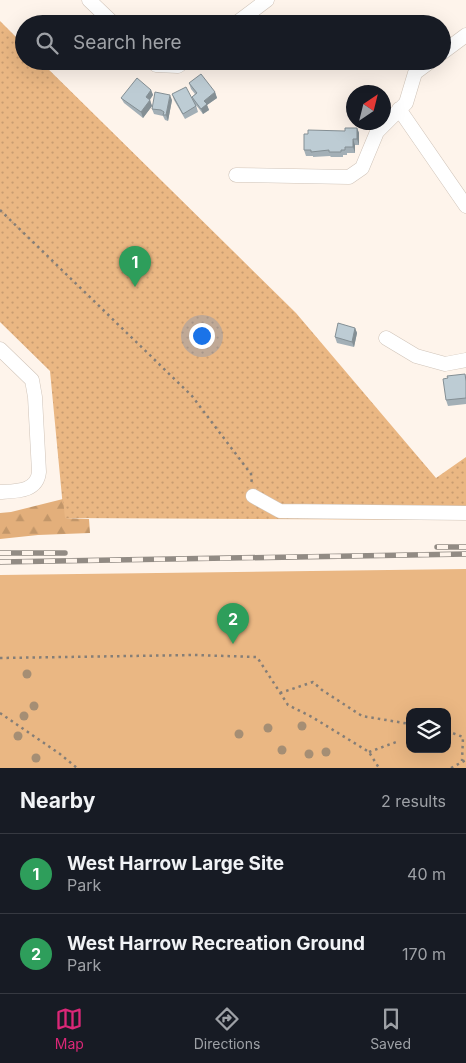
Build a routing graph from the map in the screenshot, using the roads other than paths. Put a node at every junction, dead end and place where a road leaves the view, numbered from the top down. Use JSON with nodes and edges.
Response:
{"nodes":[{"id":1,"x":89,"y":0,"type":"edge"},
{"id":2,"x":267,"y":0,"type":"edge"},
{"id":3,"x":105,"y":15,"type":"edge"},
{"id":4,"x":247,"y":15,"type":"edge"},
{"id":5,"x":466,"y":36,"type":"edge"},
{"id":6,"x":451,"y":47,"type":"edge"},
{"id":7,"x":419,"y":70,"type":"edge"},
{"id":8,"x":399,"y":109,"type":"junction"},
{"id":9,"x":236,"y":175,"type":"dead end"},
{"id":10,"x":466,"y":206,"type":"edge"},
{"id":11,"x":386,"y":338,"type":"dead end"},
{"id":12,"x":0,"y":349,"type":"edge"},
{"id":13,"x":466,"y":360,"type":"edge"},
{"id":14,"x":0,"y":492,"type":"edge"},
{"id":15,"x":253,"y":496,"type":"road end"},
{"id":16,"x":466,"y":513,"type":"edge"}],
"edges":[{"from":1,"to":3,"type":"street"},
{"from":2,"to":4,"type":"street"},
{"from":5,"to":6,"type":"street"},
{"from":7,"to":8,"type":"street"},
{"from":8,"to":9,"type":"street"},
{"from":8,"to":10,"type":"street"},
{"from":11,"to":13,"type":"street"},
{"from":12,"to":14,"type":"street"},
{"from":15,"to":16,"type":"street"}]}
